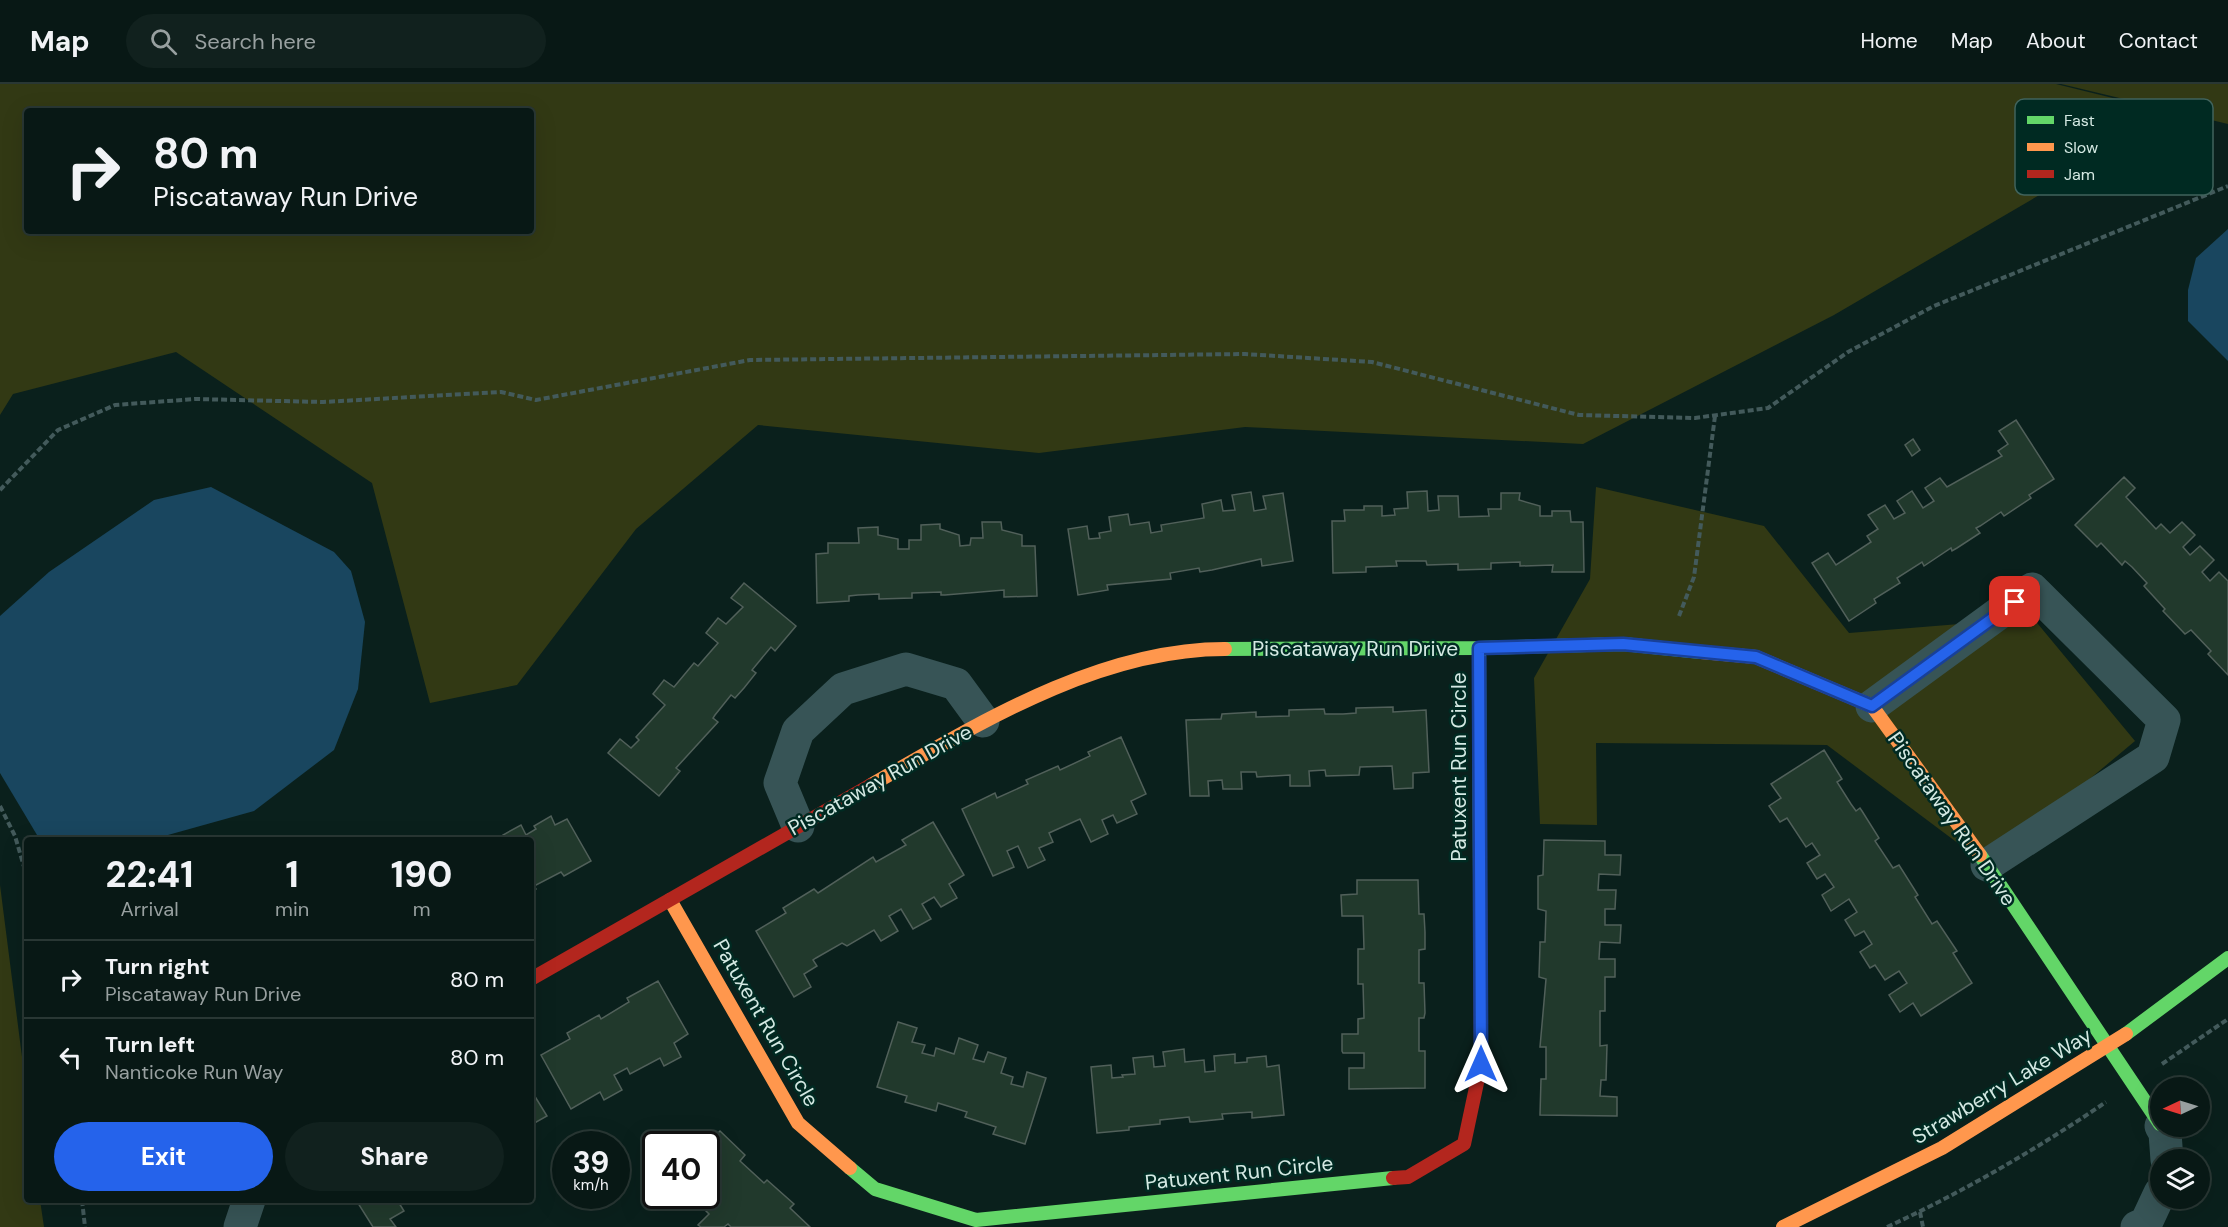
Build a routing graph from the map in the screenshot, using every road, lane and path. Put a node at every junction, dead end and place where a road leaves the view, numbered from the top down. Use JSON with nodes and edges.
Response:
{"nodes":[{"id":1,"x":2228,"y":186,"type":"edge"},
{"id":2,"x":2213,"y":192,"type":"edge"},
{"id":3,"x":2206,"y":195,"type":"edge"},
{"id":4,"x":1716,"y":416,"type":"junction"},
{"id":5,"x":0,"y":490,"type":"edge"},
{"id":6,"x":1479,"y":648,"type":"junction"},
{"id":7,"x":1674,"y":649,"type":"junction"},
{"id":8,"x":1872,"y":706,"type":"junction"},
{"id":9,"x":983,"y":722,"type":"junction"},
{"id":10,"x":0,"y":806,"type":"edge"},
{"id":11,"x":798,"y":826,"type":"junction"},
{"id":12,"x":1987,"y":865,"type":"junction"},
{"id":13,"x":24,"y":868,"type":"edge"},
{"id":14,"x":670,"y":900,"type":"junction"},
{"id":15,"x":2228,"y":958,"type":"edge"},
{"id":16,"x":534,"y":977,"type":"edge"},
{"id":17,"x":2228,"y":1019,"type":"edge"},
{"id":18,"x":2109,"y":1046,"type":"junction"},
{"id":19,"x":2134,"y":1083,"type":"junction"},
{"id":20,"x":2150,"y":1108,"type":"edge"},
{"id":21,"x":82,"y":1203,"type":"edge"},
{"id":22,"x":248,"y":1203,"type":"edge"},
{"id":23,"x":2153,"y":1209,"type":"edge"},
{"id":24,"x":1920,"y":1212,"type":"junction"},
{"id":25,"x":86,"y":1227,"type":"edge"},
{"id":26,"x":240,"y":1227,"type":"edge"},
{"id":27,"x":1783,"y":1227,"type":"edge"},
{"id":28,"x":1887,"y":1227,"type":"edge"},
{"id":29,"x":1923,"y":1227,"type":"edge"},
{"id":30,"x":2137,"y":1227,"type":"edge"}],
"edges":[{"from":1,"to":2,"type":"path"},
{"from":3,"to":4,"type":"path"},
{"from":4,"to":5,"type":"path"},
{"from":4,"to":7,"type":"path"},
{"from":6,"to":7,"type":"street","name":"Piscataway Run Drive"},
{"from":6,"to":9,"type":"street","name":"Piscataway Run Drive"},
{"from":6,"to":14,"type":"street","name":"Patuxent Run Circle"},
{"from":7,"to":8,"type":"street","name":"Piscataway Run Drive"},
{"from":8,"to":12,"type":"street","name":"Piscataway Run Drive"},
{"from":8,"to":12,"type":"street"},
{"from":9,"to":11,"type":"street","name":"Piscataway Run Drive"},
{"from":9,"to":11,"type":"street"},
{"from":10,"to":13,"type":"path"},
{"from":11,"to":14,"type":"street","name":"Piscataway Run Drive"},
{"from":12,"to":18,"type":"street","name":"Piscataway Run Drive"},
{"from":14,"to":16,"type":"street","name":"Piscataway Run Drive"},
{"from":15,"to":18,"type":"street","name":"Strawberry Lake Way"},
{"from":17,"to":19,"type":"path"},
{"from":18,"to":19,"type":"street","name":"Piscataway Run Drive"},
{"from":18,"to":27,"type":"street","name":"Strawberry Lake Way"},
{"from":19,"to":20,"type":"street","name":"Piscataway Run Drive"},
{"from":19,"to":24,"type":"path"},
{"from":21,"to":25,"type":"path"},
{"from":22,"to":26,"type":"street"},
{"from":23,"to":30,"type":"street"},
{"from":24,"to":28,"type":"path"},
{"from":24,"to":29,"type":"path"}]}
